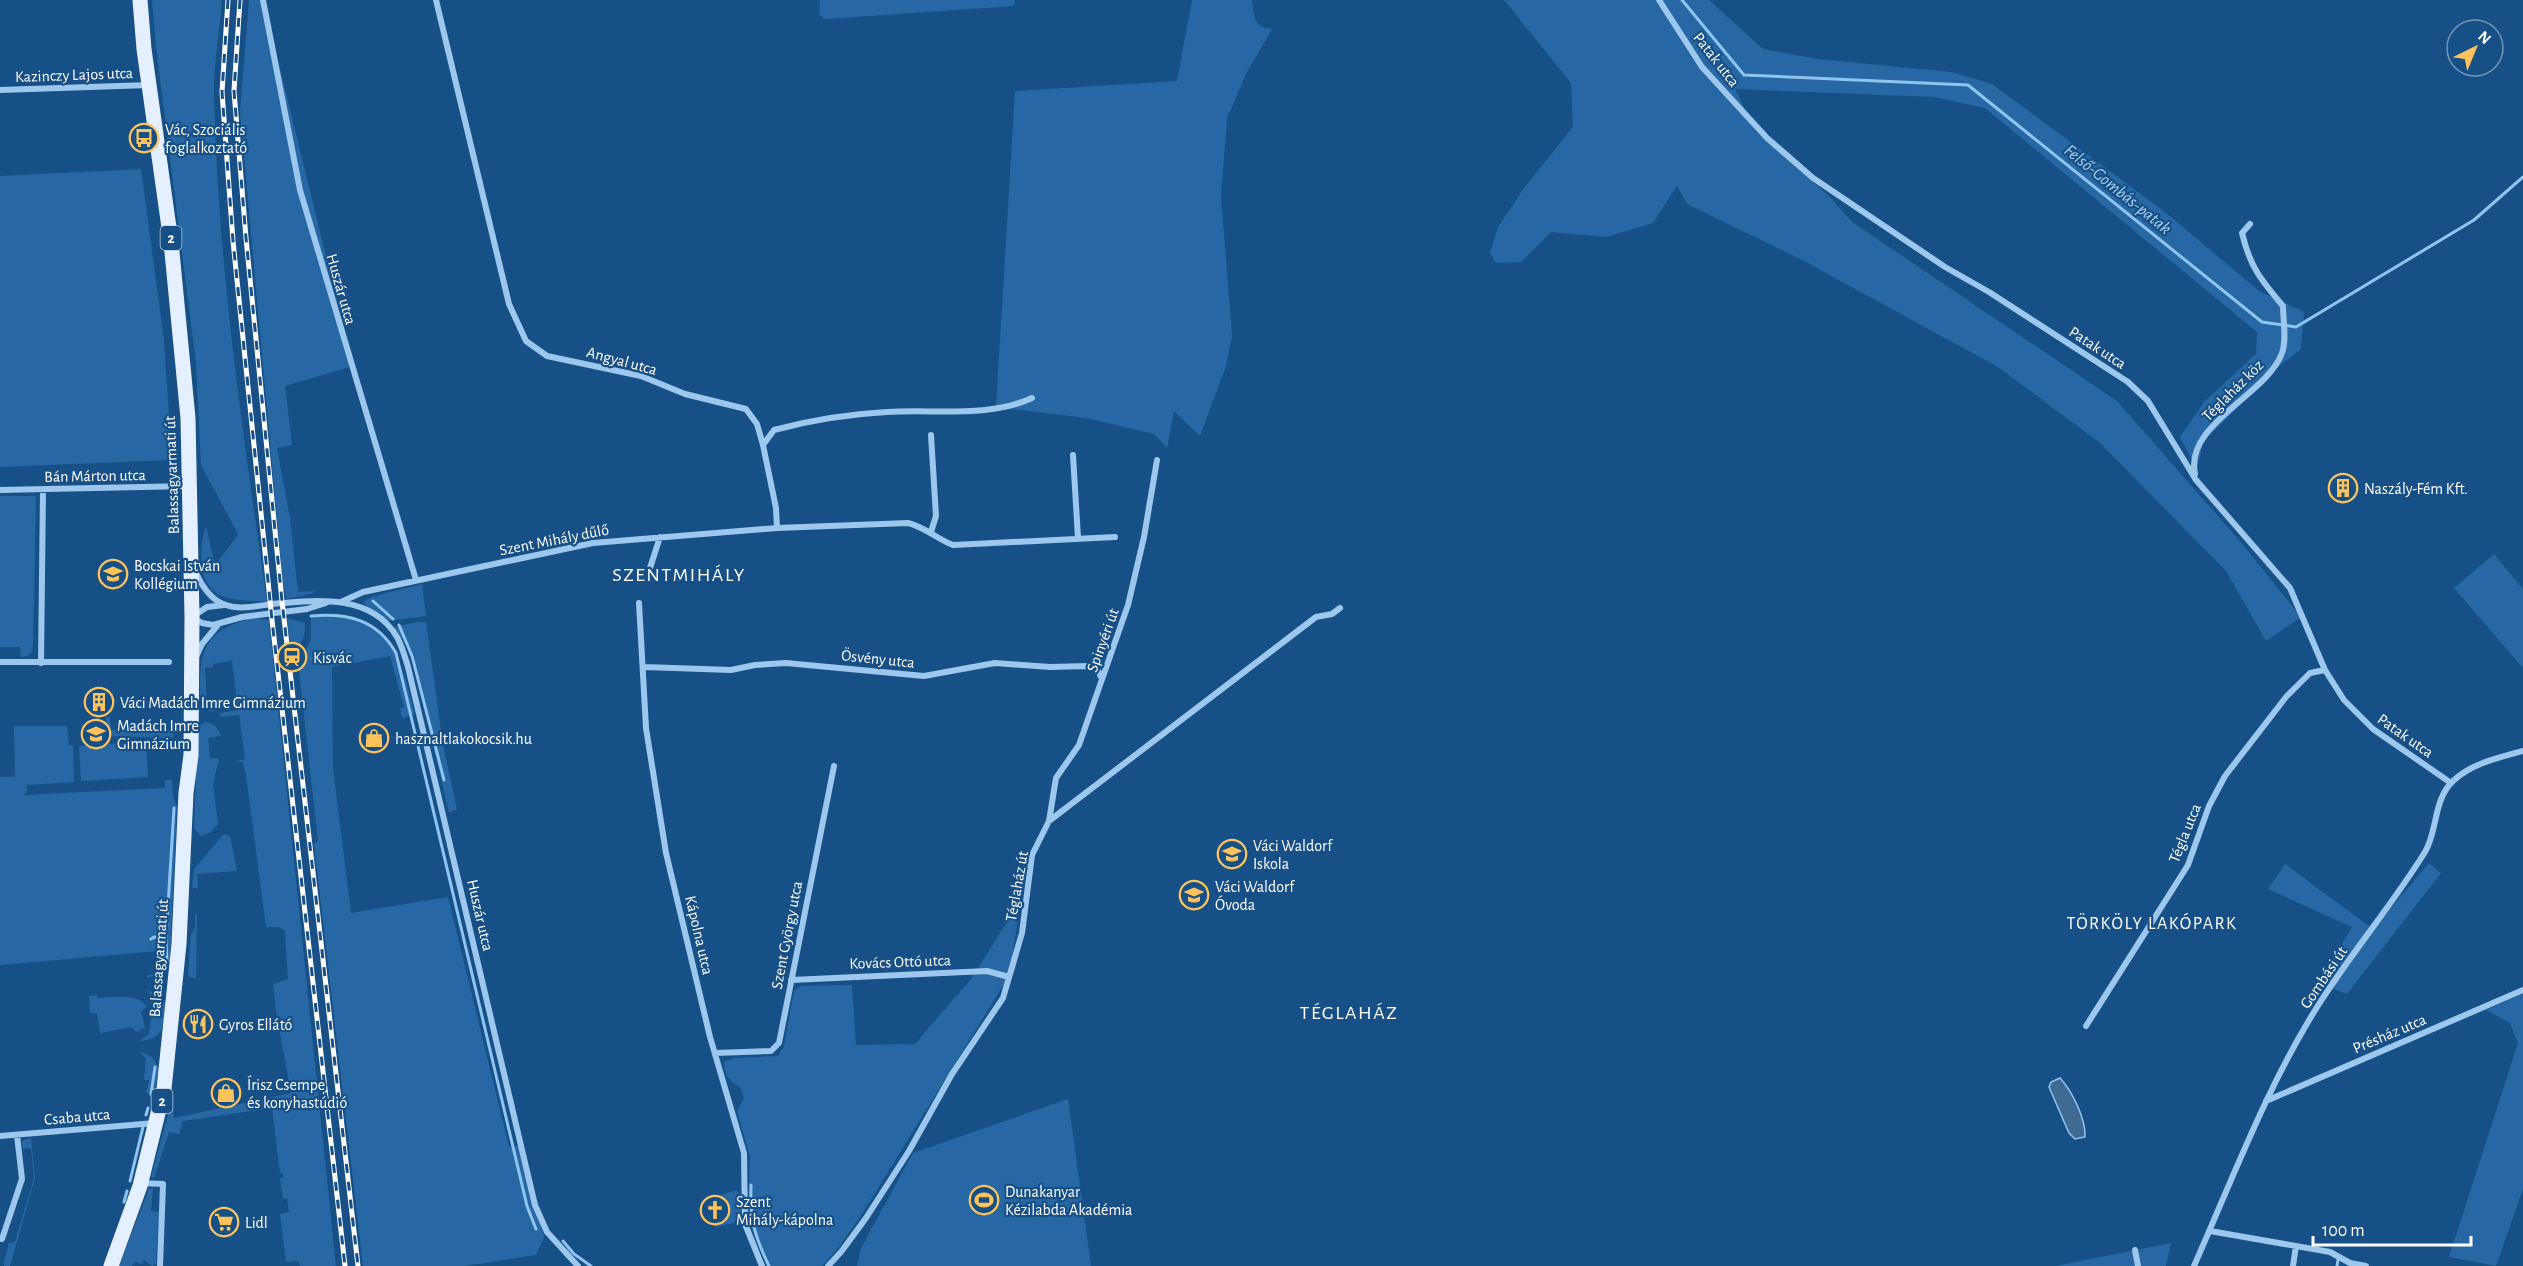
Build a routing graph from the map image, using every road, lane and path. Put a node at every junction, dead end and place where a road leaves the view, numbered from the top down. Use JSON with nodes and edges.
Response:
{"nodes":[{"id":1,"x":140,"y":0,"type":"edge"},
{"id":2,"x":263,"y":0,"type":"edge"},
{"id":3,"x":436,"y":0,"type":"edge"},
{"id":4,"x":1659,"y":0,"type":"edge"},
{"id":5,"x":149,"y":85,"type":"junction"},
{"id":6,"x":0,"y":90,"type":"edge"},
{"id":7,"x":2250,"y":224,"type":"dead end"},
{"id":8,"x":1032,"y":398,"type":"dead end"},
{"id":9,"x":931,"y":435,"type":"dead end"},
{"id":10,"x":763,"y":445,"type":"junction"},
{"id":11,"x":1073,"y":455,"type":"dead end"},
{"id":12,"x":1157,"y":460,"type":"dead end"},
{"id":13,"x":2196,"y":480,"type":"junction"},
{"id":14,"x":190,"y":486,"type":"junction"},
{"id":15,"x":43,"y":489,"type":"junction"},
{"id":16,"x":0,"y":490,"type":"edge"},
{"id":17,"x":777,"y":528,"type":"junction"},
{"id":18,"x":931,"y":532,"type":"junction"},
{"id":19,"x":660,"y":537,"type":"junction"},
{"id":20,"x":1115,"y":537,"type":"dead end"},
{"id":21,"x":1078,"y":538,"type":"junction"},
{"id":22,"x":191,"y":561,"type":"junction"},
{"id":23,"x":650,"y":568,"type":"dead end"},
{"id":24,"x":416,"y":580,"type":"junction"},
{"id":25,"x":329,"y":602,"type":"junction"},
{"id":26,"x":340,"y":602,"type":"junction"},
{"id":27,"x":639,"y":603,"type":"dead end"},
{"id":28,"x":224,"y":605,"type":"junction"},
{"id":29,"x":1340,"y":608,"type":"dead end"},
{"id":30,"x":192,"y":617,"type":"junction"},
{"id":31,"x":219,"y":624,"type":"junction"},
{"id":32,"x":0,"y":662,"type":"edge"},
{"id":33,"x":169,"y":662,"type":"dead end"},
{"id":34,"x":40,"y":663,"type":"junction"},
{"id":35,"x":644,"y":667,"type":"junction"},
{"id":36,"x":2325,"y":670,"type":"junction"},
{"id":37,"x":191,"y":671,"type":"junction"},
{"id":38,"x":1102,"y":680,"type":"junction"},
{"id":39,"x":2523,"y":751,"type":"edge"},
{"id":40,"x":834,"y":766,"type":"dead end"},
{"id":41,"x":2451,"y":783,"type":"junction"},
{"id":42,"x":1049,"y":821,"type":"junction"},
{"id":43,"x":1009,"y":977,"type":"junction"},
{"id":44,"x":791,"y":980,"type":"junction"},
{"id":45,"x":2523,"y":990,"type":"edge"},
{"id":46,"x":2086,"y":1026,"type":"dead end"},
{"id":47,"x":715,"y":1053,"type":"junction"},
{"id":48,"x":2266,"y":1101,"type":"junction"},
{"id":49,"x":157,"y":1123,"type":"junction"},
{"id":50,"x":17,"y":1135,"type":"junction"},
{"id":51,"x":0,"y":1136,"type":"edge"},
{"id":52,"x":141,"y":1183,"type":"junction"},
{"id":53,"x":2210,"y":1231,"type":"junction"},
{"id":54,"x":0,"y":1239,"type":"edge"},
{"id":55,"x":2296,"y":1246,"type":"junction"},
{"id":56,"x":2135,"y":1250,"type":"dead end"},
{"id":57,"x":111,"y":1266,"type":"edge"},
{"id":58,"x":160,"y":1266,"type":"edge"},
{"id":59,"x":578,"y":1266,"type":"edge"},
{"id":60,"x":762,"y":1266,"type":"edge"},
{"id":61,"x":828,"y":1266,"type":"edge"},
{"id":62,"x":2138,"y":1266,"type":"edge"},
{"id":63,"x":2194,"y":1266,"type":"edge"},
{"id":64,"x":2293,"y":1266,"type":"edge"},
{"id":65,"x":2366,"y":1266,"type":"edge"}],
"edges":[{"from":1,"to":5,"type":"main road","name":"Balassagyarmati út","number":"2"},
{"from":2,"to":24,"type":"street","name":"Huszár utca"},
{"from":3,"to":10,"type":"street","name":"Angyal utca"},
{"from":4,"to":13,"type":"street","name":"Patak utca"},
{"from":5,"to":6,"type":"street","name":"Kazinczy Lajos utca"},
{"from":5,"to":14,"type":"main road","name":"Balassagyarmati út","number":"2"},
{"from":7,"to":13,"type":"street","name":"Téglaház köz"},
{"from":8,"to":10,"type":"street"},
{"from":9,"to":18,"type":"street"},
{"from":10,"to":17,"type":"street"},
{"from":11,"to":21,"type":"street"},
{"from":12,"to":38,"type":"street","name":"Spinyéri út"},
{"from":13,"to":36,"type":"street","name":"Patak utca"},
{"from":14,"to":15,"type":"street","name":"Bán Márton utca"},
{"from":14,"to":22,"type":"main road","name":"Balassagyarmati út","number":"2"},
{"from":15,"to":16,"type":"street","name":"Bán Márton utca"},
{"from":15,"to":34,"type":"street"},
{"from":17,"to":18,"type":"street","name":"Szent Mihály dűlő"},
{"from":17,"to":19,"type":"street","name":"Szent Mihály dűlő"},
{"from":18,"to":21,"type":"street","name":"Szent Mihály dűlő"},
{"from":19,"to":23,"type":"street"},
{"from":19,"to":24,"type":"street","name":"Szent Mihály dűlő"},
{"from":20,"to":21,"type":"street","name":"Szent Mihály dűlő"},
{"from":22,"to":28,"type":"street"},
{"from":22,"to":30,"type":"main road","name":"Balassagyarmati út","number":"2"},
{"from":24,"to":26,"type":"street","name":"Szent Mihály dűlő"},
{"from":25,"to":26,"type":"street","name":"Huszár utca"},
{"from":25,"to":28,"type":"street","name":"Huszár utca"},
{"from":25,"to":31,"type":"street","name":"Huszár utca"},
{"from":26,"to":59,"type":"street","name":"Huszár utca"},
{"from":27,"to":35,"type":"street","name":"Kápolna utca"},
{"from":28,"to":30,"type":"street","name":"Huszár utca"},
{"from":29,"to":42,"type":"street","name":"Téglaház út"},
{"from":30,"to":31,"type":"street","name":"Huszár utca"},
{"from":30,"to":37,"type":"main road","name":"Balassagyarmati út","number":"2"},
{"from":31,"to":37,"type":"street"},
{"from":32,"to":34,"type":"street"},
{"from":33,"to":34,"type":"street"},
{"from":35,"to":38,"type":"street","name":"Ösvény utca"},
{"from":35,"to":47,"type":"street","name":"Kápolna utca"},
{"from":36,"to":41,"type":"street","name":"Patak utca"},
{"from":36,"to":46,"type":"street","name":"Tégla utca"},
{"from":37,"to":49,"type":"main road","name":"Balassagyarmati út","number":"2"},
{"from":38,"to":42,"type":"street","name":"Spinyéri út"},
{"from":39,"to":41,"type":"street","name":"Gombási út"},
{"from":40,"to":44,"type":"street","name":"Szent György utca"},
{"from":41,"to":48,"type":"street","name":"Gombási út"},
{"from":42,"to":43,"type":"street","name":"Téglaház út"},
{"from":43,"to":44,"type":"street","name":"Kovács Ottó utca"},
{"from":43,"to":61,"type":"street","name":"Téglaház út"},
{"from":44,"to":47,"type":"street","name":"Szent György utca"},
{"from":45,"to":48,"type":"street","name":"Présház utca"},
{"from":47,"to":60,"type":"street","name":"Kápolna utca"},
{"from":48,"to":53,"type":"street","name":"Gombási út"},
{"from":49,"to":50,"type":"street","name":"Csaba utca"},
{"from":49,"to":52,"type":"main road","name":"Balassagyarmati út","number":"2"},
{"from":50,"to":51,"type":"street","name":"Csaba utca"},
{"from":50,"to":54,"type":"street"},
{"from":52,"to":57,"type":"main road","name":"Balassagyarmati út","number":"2"},
{"from":52,"to":58,"type":"street"},
{"from":53,"to":55,"type":"street"},
{"from":53,"to":63,"type":"street","name":"Gombási út"},
{"from":55,"to":64,"type":"street"},
{"from":55,"to":65,"type":"street"},
{"from":56,"to":62,"type":"street"}]}
